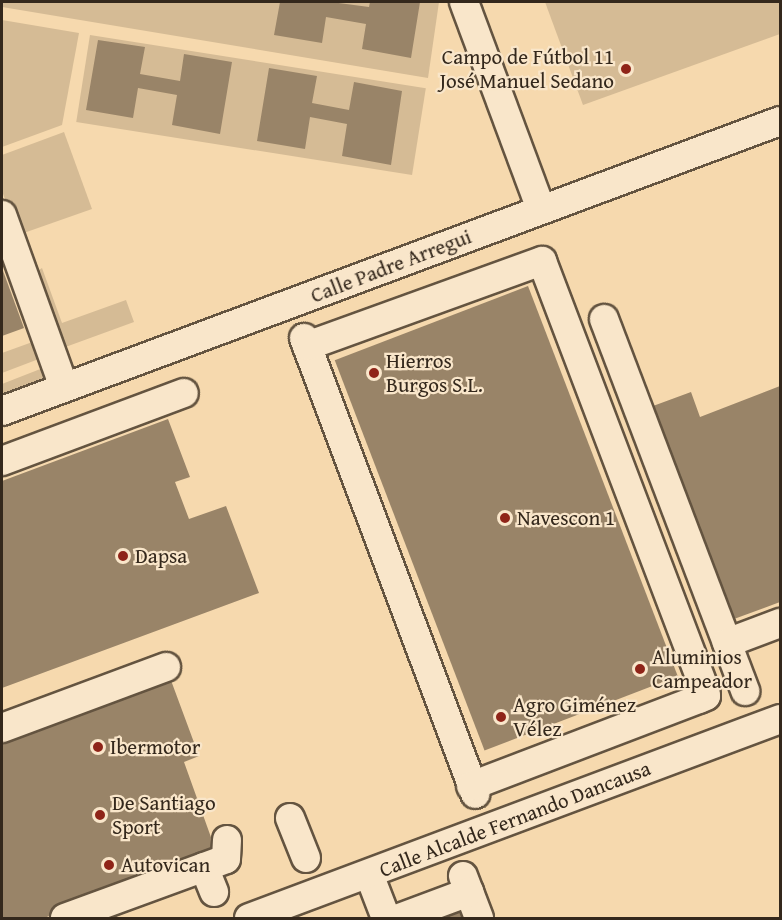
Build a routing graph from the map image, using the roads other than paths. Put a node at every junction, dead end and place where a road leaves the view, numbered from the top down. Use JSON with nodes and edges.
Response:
{"nodes":[{"id":1,"x":464,"y":2,"type":"edge"},
{"id":2,"x":780,"y":121,"type":"edge"},
{"id":3,"x":541,"y":210,"type":"junction"},
{"id":4,"x":2,"y":215,"type":"edge"},
{"id":5,"x":604,"y":319,"type":"dead end"},
{"id":6,"x":306,"y":342,"type":"joint"},
{"id":7,"x":64,"y":387,"type":"junction"},
{"id":8,"x":184,"y":393,"type":"dead end"},
{"id":9,"x":2,"y":411,"type":"edge"},
{"id":10,"x":2,"y":461,"type":"edge"},
{"id":11,"x":780,"y":623,"type":"edge"},
{"id":12,"x":727,"y":643,"type":"junction"},
{"id":13,"x":166,"y":666,"type":"dead end"},
{"id":14,"x":745,"y":691,"type":"dead end"},
{"id":15,"x":780,"y":719,"type":"edge"},
{"id":16,"x":2,"y":728,"type":"edge"},
{"id":17,"x":290,"y":818,"type":"dead end"},
{"id":18,"x":227,"y":840,"type":"dead end"},
{"id":19,"x":306,"y":858,"type":"dead end"},
{"id":20,"x":369,"y":874,"type":"junction"},
{"id":21,"x":65,"y":918,"type":"edge"},
{"id":22,"x":249,"y":918,"type":"edge"},
{"id":23,"x":386,"y":918,"type":"edge"},
{"id":24,"x":399,"y":918,"type":"edge"},
{"id":25,"x":479,"y":918,"type":"edge"}],
"edges":[{"from":1,"to":3,"type":"street"},
{"from":2,"to":3,"type":"street","name":"Calle Padre Arregui"},
{"from":3,"to":7,"type":"street","name":"Calle Padre Arregui"},
{"from":4,"to":7,"type":"street"},
{"from":5,"to":12,"type":"street"},
{"from":6,"to":6,"type":"street"},
{"from":7,"to":9,"type":"street","name":"Calle Padre Arregui"},
{"from":8,"to":10,"type":"street"},
{"from":11,"to":12,"type":"street"},
{"from":12,"to":14,"type":"street"},
{"from":13,"to":16,"type":"street"},
{"from":15,"to":20,"type":"street","name":"Calle Alcalde Fernando Dancausa"},
{"from":17,"to":19,"type":"street"},
{"from":18,"to":21,"type":"street"},
{"from":20,"to":22,"type":"street","name":"Calle Alcalde Fernando Dancausa"},
{"from":20,"to":23,"type":"street"},
{"from":24,"to":25,"type":"street"}]}
